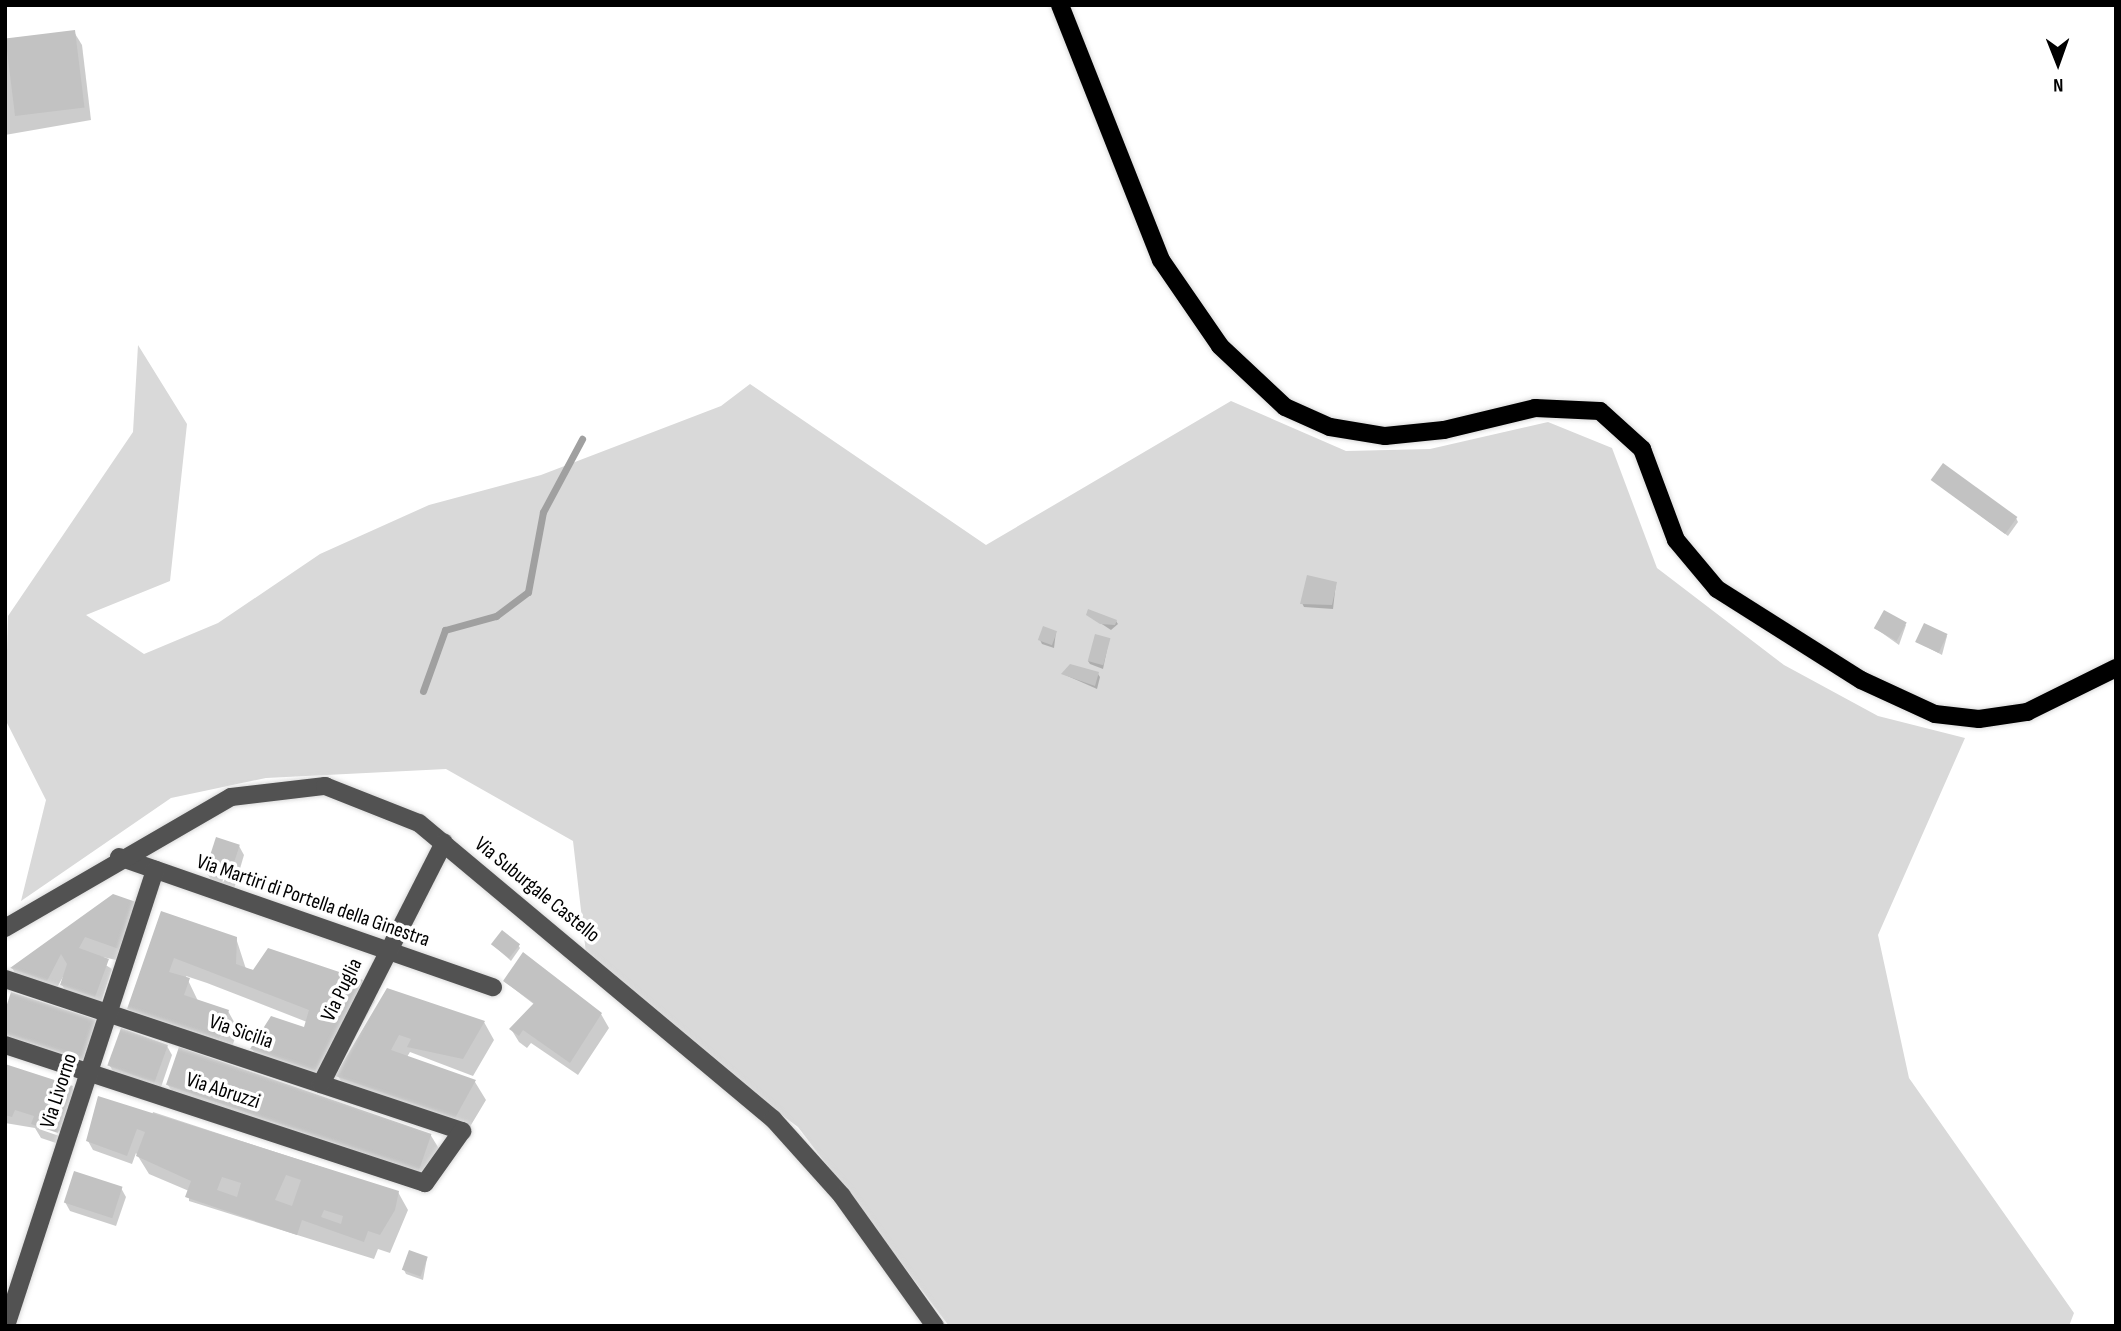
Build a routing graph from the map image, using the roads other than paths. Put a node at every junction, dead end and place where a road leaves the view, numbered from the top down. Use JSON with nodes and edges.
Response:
{"nodes":[{"id":1,"x":1060,"y":5,"type":"edge"},
{"id":2,"x":2116,"y":668,"type":"edge"},
{"id":3,"x":444,"y":843,"type":"junction"},
{"id":4,"x":119,"y":857,"type":"junction"},
{"id":5,"x":155,"y":870,"type":"junction"},
{"id":6,"x":5,"y":928,"type":"edge"},
{"id":7,"x":387,"y":950,"type":"junction"},
{"id":8,"x":5,"y":979,"type":"edge"},
{"id":9,"x":493,"y":988,"type":"dead end"},
{"id":10,"x":109,"y":1011,"type":"junction"},
{"id":11,"x":5,"y":1045,"type":"edge"},
{"id":12,"x":89,"y":1071,"type":"junction"},
{"id":13,"x":321,"y":1084,"type":"junction"},
{"id":14,"x":462,"y":1131,"type":"joint"},
{"id":15,"x":6,"y":1326,"type":"edge"},
{"id":16,"x":935,"y":1326,"type":"edge"}],
"edges":[{"from":1,"to":2,"type":"main road"},
{"from":3,"to":4,"type":"street","name":"Via Suburgale Castello"},
{"from":3,"to":7,"type":"street","name":"Via Puglia"},
{"from":3,"to":16,"type":"street","name":"Via Suburgale Castello"},
{"from":4,"to":5,"type":"street","name":"Via Martiri di Portella della Ginestra"},
{"from":4,"to":6,"type":"street","name":"Via Suburgale Castello"},
{"from":5,"to":7,"type":"street","name":"Via Martiri di Portella della Ginestra"},
{"from":5,"to":10,"type":"street","name":"Via Livorno"},
{"from":7,"to":9,"type":"street","name":"Via Martiri di Portella della Ginestra"},
{"from":7,"to":13,"type":"street","name":"Via Puglia"},
{"from":8,"to":10,"type":"street","name":"Via Sicilia"},
{"from":10,"to":12,"type":"street","name":"Via Livorno"},
{"from":10,"to":13,"type":"street","name":"Via Sicilia"},
{"from":11,"to":12,"type":"street","name":"Via Abruzzi"},
{"from":12,"to":14,"type":"street","name":"Via Abruzzi"},
{"from":12,"to":15,"type":"street","name":"Via Livorno"},
{"from":13,"to":14,"type":"street","name":"Via Sicilia"}]}
